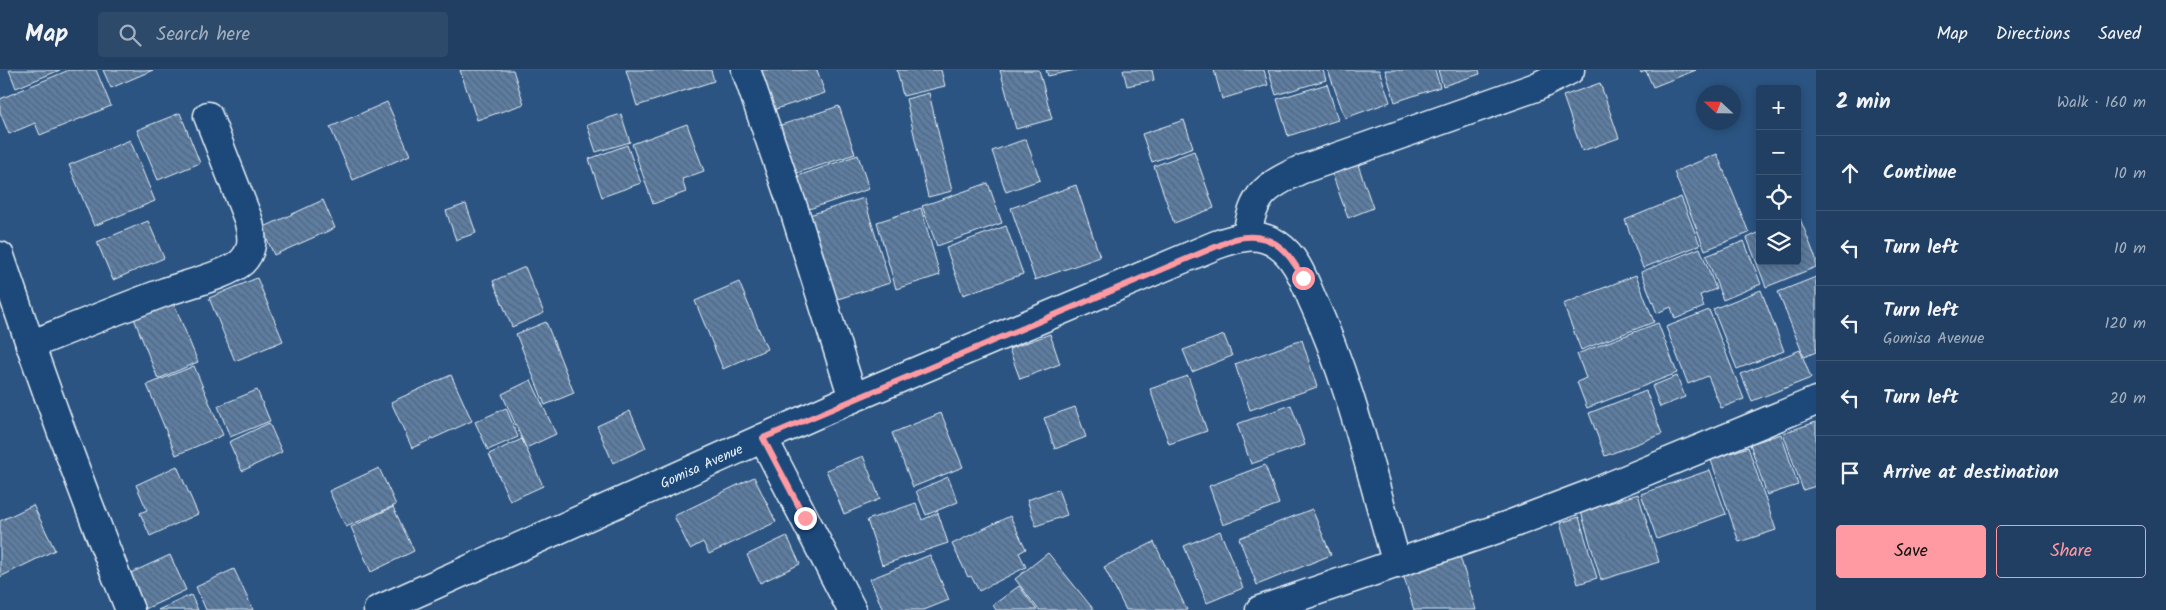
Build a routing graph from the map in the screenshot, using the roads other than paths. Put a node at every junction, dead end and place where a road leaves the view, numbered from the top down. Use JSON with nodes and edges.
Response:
{"nodes":[{"id":1,"x":746,"y":70,"type":"edge"},
{"id":2,"x":1570,"y":70,"type":"edge"},
{"id":3,"x":208,"y":116,"type":"dead end"},
{"id":4,"x":1247,"y":236,"type":"junction"},
{"id":5,"x":0,"y":256,"type":"edge"},
{"id":6,"x":30,"y":345,"type":"junction"},
{"id":7,"x":853,"y":398,"type":"junction"},
{"id":8,"x":1816,"y":401,"type":"edge"},
{"id":9,"x":763,"y":438,"type":"junction"},
{"id":10,"x":1396,"y":564,"type":"junction"},
{"id":11,"x":130,"y":610,"type":"edge"},
{"id":12,"x":378,"y":610,"type":"edge"},
{"id":13,"x":852,"y":610,"type":"edge"},
{"id":14,"x":1260,"y":610,"type":"edge"}],
"edges":[{"from":1,"to":7,"type":"street"},
{"from":2,"to":4,"type":"street"},
{"from":3,"to":6,"type":"street"},
{"from":4,"to":7,"type":"street","name":"Gomisa Avenue"},
{"from":4,"to":10,"type":"street"},
{"from":5,"to":6,"type":"street"},
{"from":6,"to":11,"type":"street"},
{"from":7,"to":9,"type":"street","name":"Gomisa Avenue"},
{"from":8,"to":10,"type":"street"},
{"from":9,"to":12,"type":"street","name":"Gomisa Avenue"},
{"from":9,"to":13,"type":"street"},
{"from":10,"to":14,"type":"street"}]}
